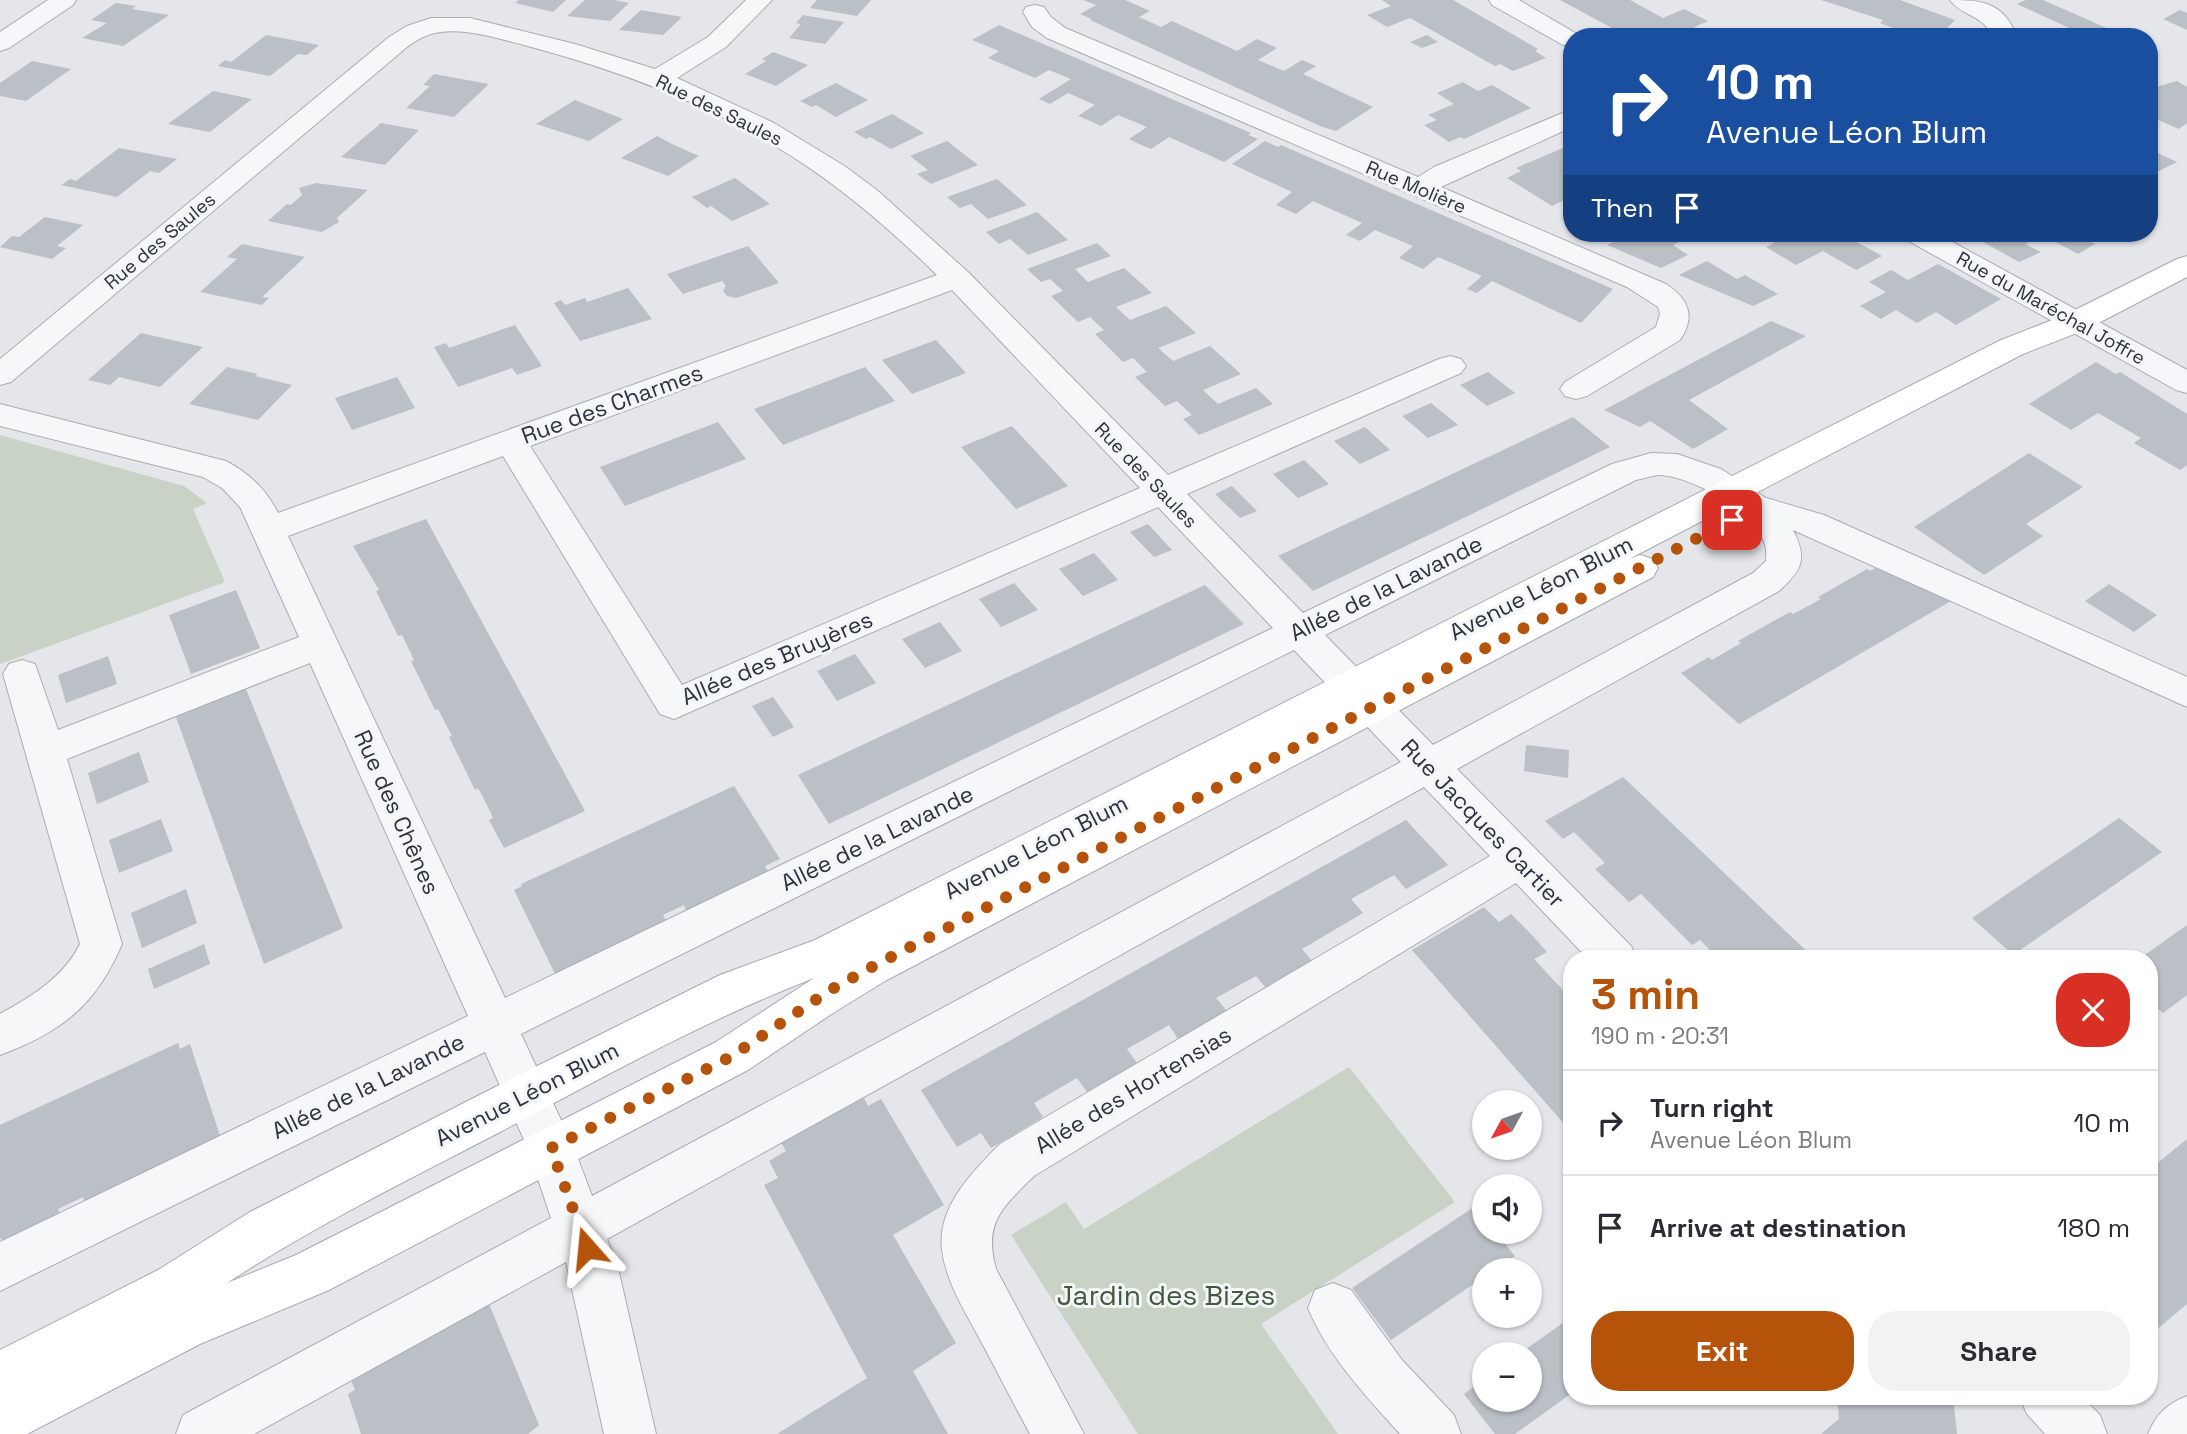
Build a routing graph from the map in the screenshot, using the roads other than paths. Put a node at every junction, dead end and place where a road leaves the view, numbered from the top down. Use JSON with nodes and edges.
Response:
{"nodes":[{"id":1,"x":64,"y":0,"type":"edge"},
{"id":2,"x":760,"y":0,"type":"edge"},
{"id":3,"x":1501,"y":0,"type":"edge"},
{"id":4,"x":1962,"y":0,"type":"edge"},
{"id":5,"x":1035,"y":12,"type":"dead end"},
{"id":6,"x":2002,"y":28,"type":"edge"},
{"id":7,"x":1563,"y":35,"type":"edge"},
{"id":8,"x":0,"y":43,"type":"edge"},
{"id":9,"x":657,"y":79,"type":"junction"},
{"id":10,"x":1563,"y":121,"type":"edge"},
{"id":11,"x":1419,"y":188,"type":"junction"},
{"id":12,"x":1931,"y":242,"type":"edge"},
{"id":13,"x":2187,"y":265,"type":"edge"},
{"id":14,"x":957,"y":278,"type":"junction"},
{"id":15,"x":2076,"y":322,"type":"junction"},
{"id":16,"x":1450,"y":366,"type":"dead end"},
{"id":17,"x":0,"y":375,"type":"edge"},
{"id":18,"x":2187,"y":383,"type":"edge"},
{"id":19,"x":1576,"y":388,"type":"dead end"},
{"id":20,"x":0,"y":415,"type":"edge"},
{"id":21,"x":510,"y":442,"type":"junction"},
{"id":22,"x":1162,"y":492,"type":"junction"},
{"id":23,"x":1744,"y":499,"type":"junction"},
{"id":24,"x":268,"y":530,"type":"junction"},
{"id":25,"x":1297,"y":632,"type":"junction"},
{"id":26,"x":320,"y":644,"type":"junction"},
{"id":27,"x":22,"y":674,"type":"dead end"},
{"id":28,"x":2187,"y":693,"type":"edge"},
{"id":29,"x":1360,"y":696,"type":"junction"},
{"id":30,"x":44,"y":752,"type":"junction"},
{"id":31,"x":1427,"y":766,"type":"junction"},
{"id":32,"x":1519,"y":860,"type":"junction"},
{"id":33,"x":1607,"y":950,"type":"edge"},
{"id":34,"x":494,"y":1026,"type":"junction"},
{"id":35,"x":0,"y":1035,"type":"edge"},
{"id":36,"x":525,"y":1095,"type":"junction"},
{"id":37,"x":551,"y":1148,"type":"junction"},
{"id":38,"x":580,"y":1228,"type":"junction"},
{"id":39,"x":0,"y":1267,"type":"edge"},
{"id":40,"x":1333,"y":1308,"type":"dead end"},
{"id":41,"x":0,"y":1377,"type":"edge"},
{"id":42,"x":2054,"y":1405,"type":"edge"},
{"id":43,"x":0,"y":1420,"type":"edge"},
{"id":44,"x":2187,"y":1422,"type":"edge"},
{"id":45,"x":202,"y":1434,"type":"edge"},
{"id":46,"x":630,"y":1434,"type":"edge"},
{"id":47,"x":1058,"y":1434,"type":"edge"},
{"id":48,"x":1435,"y":1434,"type":"edge"},
{"id":49,"x":2081,"y":1434,"type":"edge"},
{"id":50,"x":2175,"y":1434,"type":"edge"}],
"edges":[{"from":1,"to":8,"type":"street"},
{"from":2,"to":9,"type":"street"},
{"from":3,"to":7,"type":"street"},
{"from":4,"to":6,"type":"street"},
{"from":5,"to":11,"type":"street","name":"Rue Molière"},
{"from":9,"to":14,"type":"street","name":"Rue des Saules"},
{"from":9,"to":17,"type":"street","name":"Rue des Saules"},
{"from":10,"to":11,"type":"street"},
{"from":11,"to":19,"type":"street","name":"Rue Molière"},
{"from":12,"to":15,"type":"street","name":"Rue du Maréchal Joffre"},
{"from":13,"to":15,"type":"main road","name":"Avenue Léon Blum"},
{"from":14,"to":21,"type":"street","name":"Rue des Charmes"},
{"from":14,"to":22,"type":"street","name":"Rue des Saules"},
{"from":15,"to":18,"type":"street","name":"Rue du Maréchal Joffre"},
{"from":15,"to":23,"type":"main road","name":"Avenue Léon Blum"},
{"from":16,"to":22,"type":"street"},
{"from":20,"to":24,"type":"street","name":"Rue des Chênes"},
{"from":21,"to":22,"type":"street","name":"Allée des Bruyères"},
{"from":21,"to":24,"type":"street","name":"Rue des Charmes"},
{"from":22,"to":25,"type":"street","name":"Rue des Saules"},
{"from":23,"to":25,"type":"street","name":"Allée de la Lavande"},
{"from":23,"to":28,"type":"street"},
{"from":23,"to":29,"type":"main road","name":"Avenue Léon Blum"},
{"from":23,"to":31,"type":"street"},
{"from":24,"to":26,"type":"street","name":"Rue des Chênes"},
{"from":25,"to":29,"type":"street","name":"Rue des Saules"},
{"from":25,"to":34,"type":"street","name":"Allée de la Lavande"},
{"from":26,"to":30,"type":"street"},
{"from":26,"to":34,"type":"street","name":"Rue des Chênes"},
{"from":27,"to":30,"type":"street"},
{"from":29,"to":31,"type":"street","name":"Rue Jacques Cartier"},
{"from":29,"to":36,"type":"main road","name":"Avenue Léon Blum"},
{"from":29,"to":37,"type":"main road","name":"Avenue Léon Blum"},
{"from":30,"to":35,"type":"street"},
{"from":31,"to":32,"type":"street","name":"Rue Jacques Cartier"},
{"from":31,"to":38,"type":"street"},
{"from":32,"to":33,"type":"street","name":"Rue Jacques Cartier"},
{"from":32,"to":47,"type":"street","name":"Allée des Hortensias"},
{"from":34,"to":36,"type":"street","name":"Rue des Chênes"},
{"from":34,"to":39,"type":"street","name":"Allée de la Lavande"},
{"from":36,"to":37,"type":"street","name":"Rue des Chênes"},
{"from":36,"to":41,"type":"main road","name":"Avenue Léon Blum"},
{"from":37,"to":38,"type":"street","name":"Rue des Chênes"},
{"from":37,"to":43,"type":"main road","name":"Avenue Léon Blum"},
{"from":38,"to":45,"type":"street"},
{"from":38,"to":46,"type":"street","name":"Rue des Chênes"},
{"from":40,"to":48,"type":"street"},
{"from":42,"to":49,"type":"street"},
{"from":44,"to":50,"type":"street"}]}
